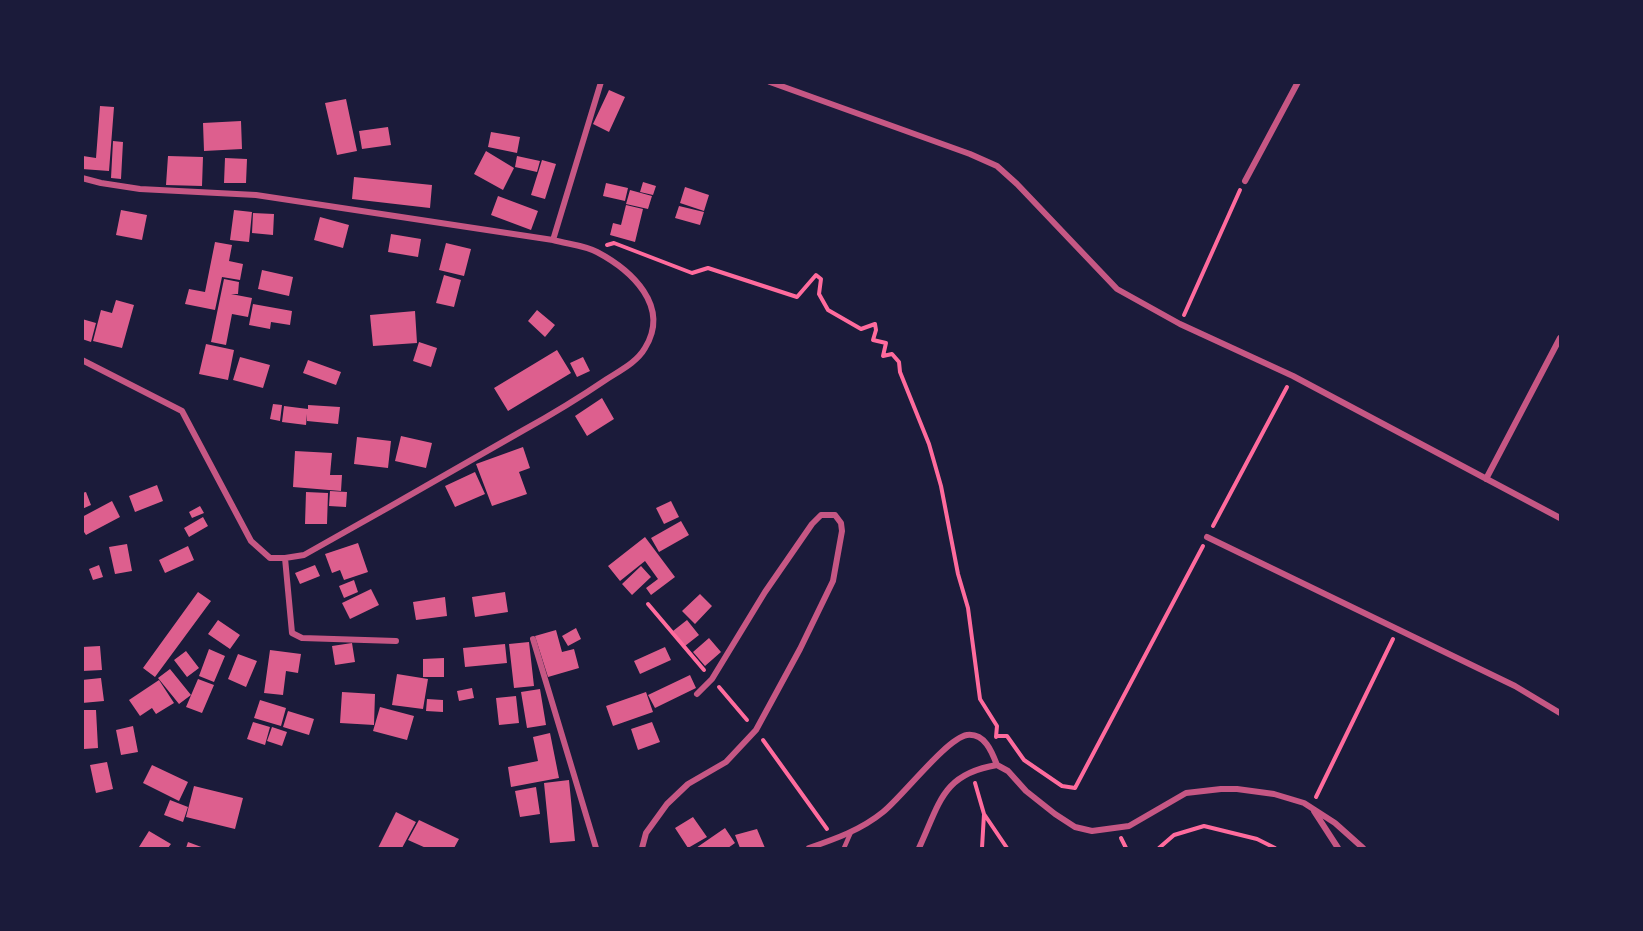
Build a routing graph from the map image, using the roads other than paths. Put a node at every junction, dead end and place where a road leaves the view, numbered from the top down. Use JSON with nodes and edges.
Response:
{"nodes":[{"id":1,"x":601,"y":82,"type":"edge"},
{"id":2,"x":770,"y":82,"type":"edge"},
{"id":3,"x":1298,"y":82,"type":"edge"},
{"id":4,"x":82,"y":178,"type":"edge"},
{"id":5,"x":1245,"y":181,"type":"road end"},
{"id":6,"x":553,"y":240,"type":"junction"},
{"id":7,"x":1560,"y":338,"type":"edge"},
{"id":8,"x":82,"y":360,"type":"edge"},
{"id":9,"x":1486,"y":478,"type":"junction"},
{"id":10,"x":1560,"y":518,"type":"edge"},
{"id":11,"x":1208,"y":537,"type":"road end"},
{"id":12,"x":285,"y":558,"type":"junction"},
{"id":13,"x":533,"y":639,"type":"dead end"},
{"id":14,"x":396,"y":641,"type":"dead end"},
{"id":15,"x":697,"y":694,"type":"dead end"},
{"id":16,"x":1560,"y":713,"type":"edge"},
{"id":17,"x":997,"y":765,"type":"junction"},
{"id":18,"x":1311,"y":807,"type":"junction"},
{"id":19,"x":851,"y":832,"type":"junction"},
{"id":20,"x":596,"y":849,"type":"edge"},
{"id":21,"x":642,"y":849,"type":"edge"},
{"id":22,"x":809,"y":849,"type":"edge"},
{"id":23,"x":844,"y":849,"type":"edge"},
{"id":24,"x":919,"y":849,"type":"edge"},
{"id":25,"x":1338,"y":849,"type":"edge"},
{"id":26,"x":1363,"y":849,"type":"edge"}],
"edges":[{"from":1,"to":6,"type":"street"},
{"from":2,"to":9,"type":"street"},
{"from":3,"to":5,"type":"street"},
{"from":4,"to":6,"type":"street"},
{"from":6,"to":12,"type":"street"},
{"from":7,"to":9,"type":"street"},
{"from":8,"to":12,"type":"street"},
{"from":9,"to":10,"type":"street"},
{"from":11,"to":16,"type":"street"},
{"from":12,"to":14,"type":"street"},
{"from":13,"to":20,"type":"street"},
{"from":15,"to":21,"type":"street"},
{"from":17,"to":18,"type":"street"},
{"from":17,"to":19,"type":"street"},
{"from":17,"to":24,"type":"street"},
{"from":18,"to":25,"type":"street"},
{"from":18,"to":26,"type":"street"},
{"from":19,"to":22,"type":"street"},
{"from":19,"to":23,"type":"lane"}]}
